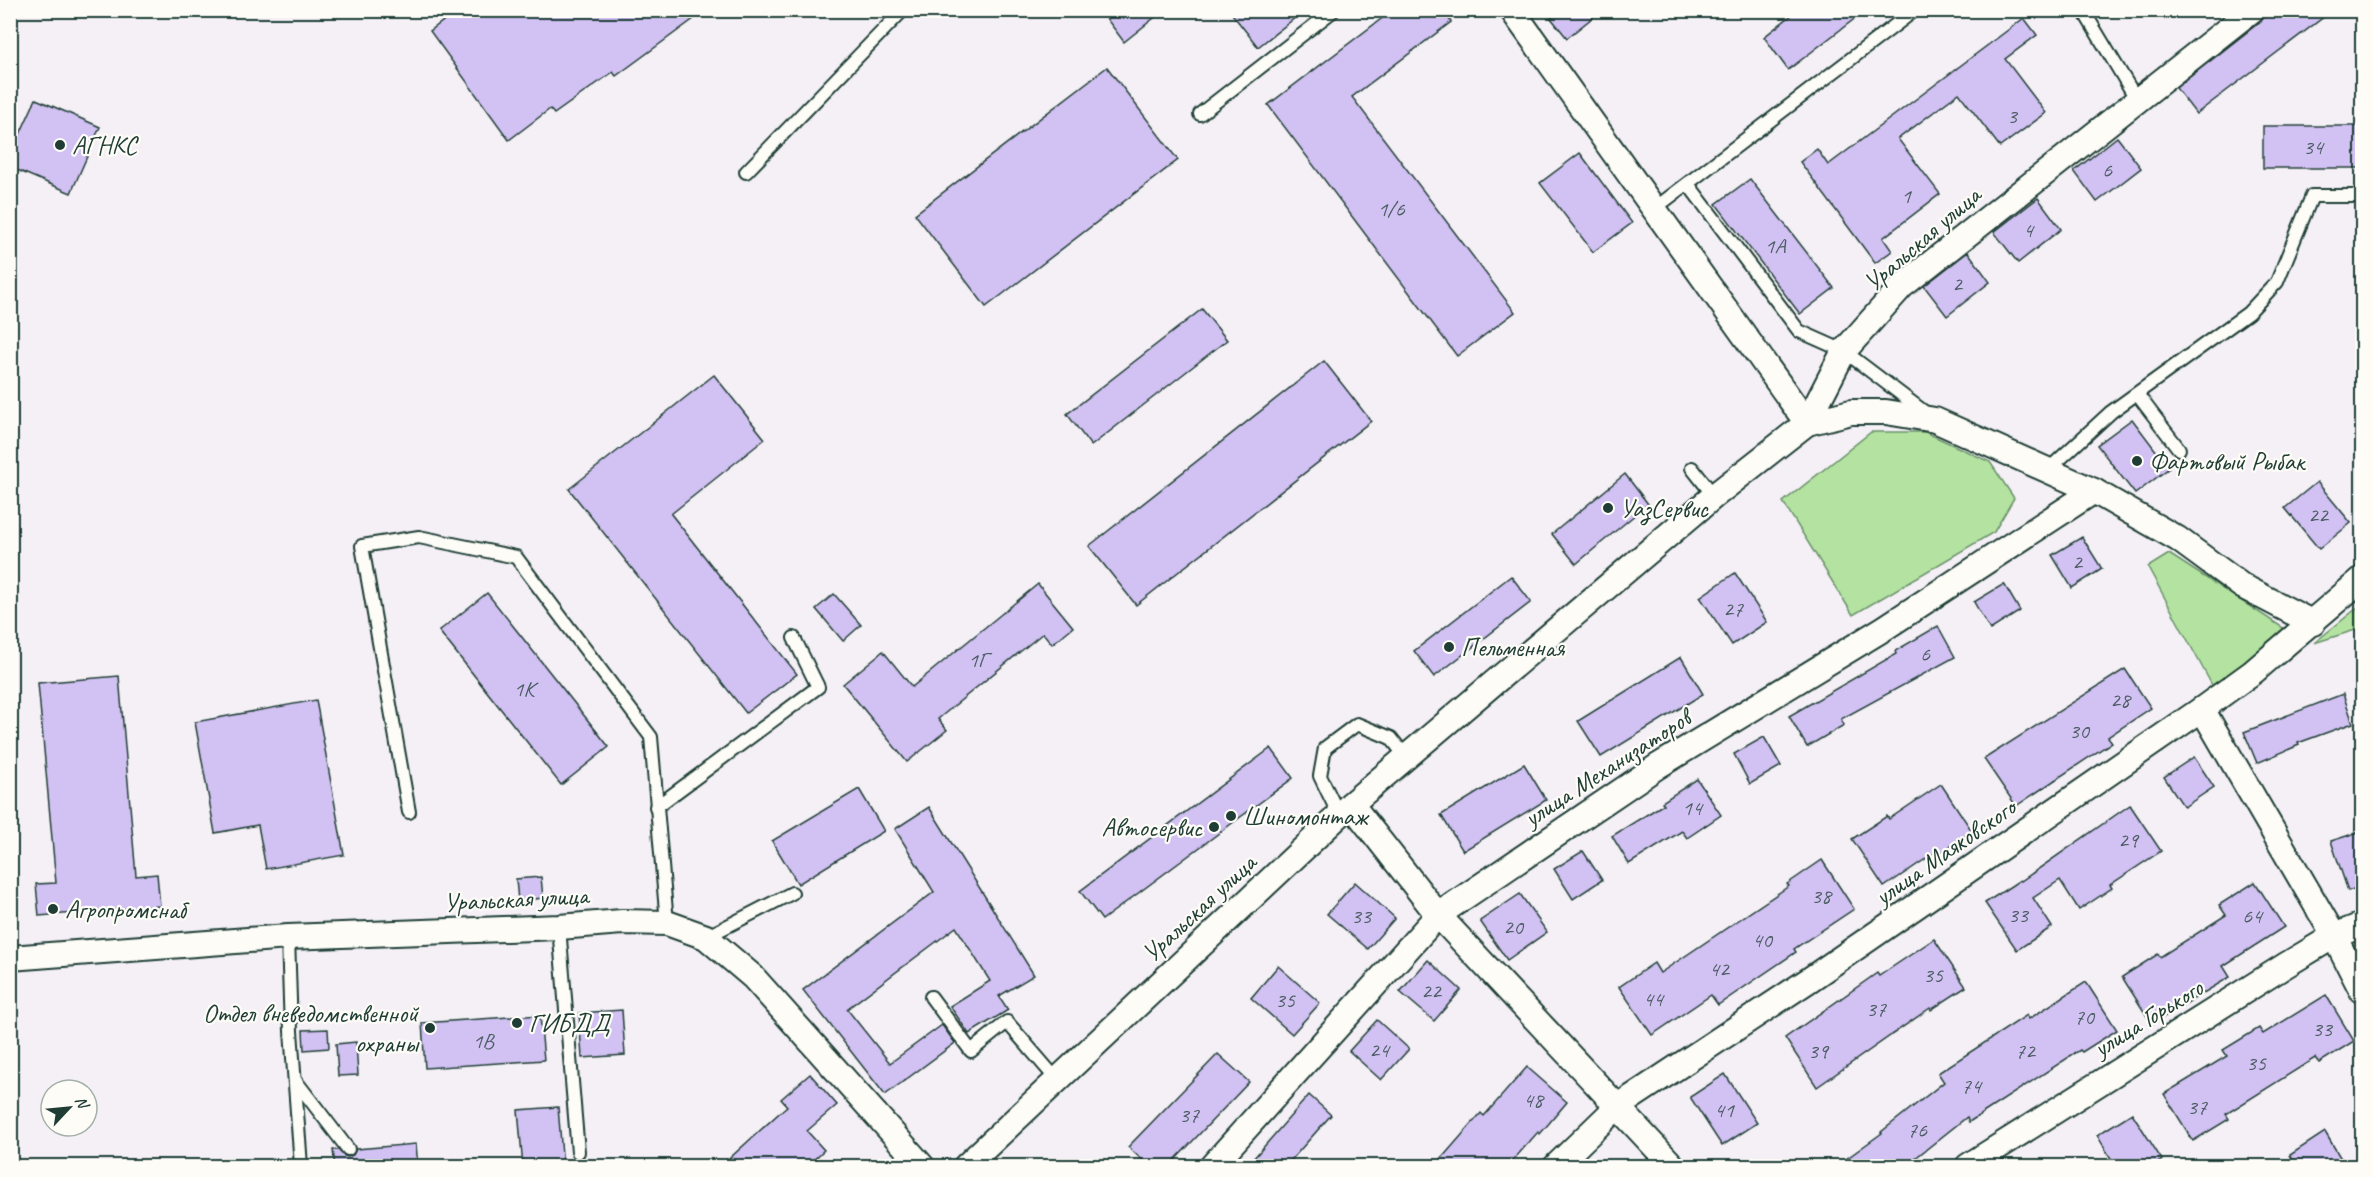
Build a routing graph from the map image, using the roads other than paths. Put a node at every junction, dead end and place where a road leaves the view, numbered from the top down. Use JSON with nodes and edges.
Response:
{"nodes":[{"id":1,"x":903,"y":10,"type":"edge"},
{"id":2,"x":1334,"y":10,"type":"edge"},
{"id":3,"x":1512,"y":10,"type":"edge"},
{"id":4,"x":1915,"y":10,"type":"edge"},
{"id":5,"x":2083,"y":10,"type":"edge"},
{"id":6,"x":2253,"y":10,"type":"edge"},
{"id":7,"x":2137,"y":100,"type":"junction"},
{"id":8,"x":1200,"y":114,"type":"dead end"},
{"id":9,"x":746,"y":172,"type":"dead end"},
{"id":10,"x":1688,"y":184,"type":"junction"},
{"id":11,"x":2362,"y":196,"type":"edge"},
{"id":12,"x":1654,"y":209,"type":"junction"},
{"id":13,"x":1844,"y":351,"type":"junction"},
{"id":14,"x":2137,"y":394,"type":"junction"},
{"id":15,"x":1935,"y":420,"type":"junction"},
{"id":16,"x":1807,"y":423,"type":"junction"},
{"id":17,"x":2179,"y":449,"type":"dead end"},
{"id":18,"x":1692,"y":468,"type":"dead end"},
{"id":19,"x":2049,"y":469,"type":"junction"},
{"id":20,"x":2094,"y":490,"type":"junction"},
{"id":21,"x":1714,"y":496,"type":"junction"},
{"id":22,"x":2362,"y":579,"type":"edge"},
{"id":23,"x":2313,"y":622,"type":"junction"},
{"id":24,"x":794,"y":638,"type":"dead end"},
{"id":25,"x":2202,"y":709,"type":"junction"},
{"id":26,"x":1406,"y":757,"type":"junction"},
{"id":27,"x":656,"y":807,"type":"junction"},
{"id":28,"x":1345,"y":810,"type":"junction"},
{"id":29,"x":409,"y":812,"type":"dead end"},
{"id":30,"x":792,"y":893,"type":"dead end"},
{"id":31,"x":1438,"y":915,"type":"junction"},
{"id":32,"x":667,"y":923,"type":"junction"},
{"id":33,"x":2362,"y":925,"type":"edge"},
{"id":34,"x":559,"y":927,"type":"junction"},
{"id":35,"x":2334,"y":936,"type":"junction"},
{"id":36,"x":288,"y":937,"type":"junction"},
{"id":37,"x":706,"y":937,"type":"junction"},
{"id":38,"x":10,"y":958,"type":"edge"},
{"id":39,"x":2362,"y":991,"type":"edge"},
{"id":40,"x":931,"y":997,"type":"dead end"},
{"id":41,"x":295,"y":1079,"type":"junction"},
{"id":42,"x":1058,"y":1080,"type":"junction"},
{"id":43,"x":1617,"y":1107,"type":"junction"},
{"id":44,"x":348,"y":1149,"type":"dead end"},
{"id":45,"x":578,"y":1152,"type":"dead end"},
{"id":46,"x":301,"y":1167,"type":"edge"},
{"id":47,"x":922,"y":1167,"type":"edge"},
{"id":48,"x":966,"y":1167,"type":"edge"},
{"id":49,"x":1212,"y":1167,"type":"edge"},
{"id":50,"x":1556,"y":1167,"type":"edge"},
{"id":51,"x":1673,"y":1167,"type":"edge"},
{"id":52,"x":1968,"y":1167,"type":"edge"}],
"edges":[{"from":1,"to":9,"type":"lane"},
{"from":2,"to":8,"type":"lane"},
{"from":3,"to":12,"type":"street"},
{"from":4,"to":10,"type":"lane"},
{"from":5,"to":7,"type":"lane"},
{"from":6,"to":7,"type":"street","name":"Уральская улица"},
{"from":7,"to":13,"type":"street","name":"Уральская улица"},
{"from":10,"to":12,"type":"lane"},
{"from":10,"to":13,"type":"lane"},
{"from":11,"to":14,"type":"lane"},
{"from":12,"to":16,"type":"street"},
{"from":13,"to":15,"type":"lane"},
{"from":13,"to":16,"type":"street","name":"Уральская улица"},
{"from":14,"to":17,"type":"lane"},
{"from":14,"to":19,"type":"lane"},
{"from":15,"to":16,"type":"street"},
{"from":15,"to":19,"type":"street"},
{"from":16,"to":21,"type":"street","name":"Уральская улица"},
{"from":18,"to":21,"type":"lane"},
{"from":19,"to":20,"type":"street"},
{"from":20,"to":23,"type":"street"},
{"from":20,"to":31,"type":"street","name":"улица Механизаторов"},
{"from":21,"to":26,"type":"street","name":"Уральская улица"},
{"from":22,"to":23,"type":"street","name":"улица Маяковского"},
{"from":23,"to":25,"type":"street","name":"улица Маяковского"},
{"from":24,"to":27,"type":"lane"},
{"from":25,"to":35,"type":"street"},
{"from":25,"to":43,"type":"street","name":"улица Маяковского"},
{"from":26,"to":28,"type":"street","name":"Уральская улица"},
{"from":26,"to":28,"type":"lane"},
{"from":27,"to":29,"type":"lane"},
{"from":27,"to":32,"type":"lane"},
{"from":28,"to":31,"type":"street"},
{"from":28,"to":42,"type":"street","name":"Уральская улица"},
{"from":30,"to":37,"type":"lane"},
{"from":31,"to":43,"type":"street"},
{"from":31,"to":49,"type":"street","name":"улица Механизаторов"},
{"from":32,"to":34,"type":"street","name":"Уральская улица"},
{"from":32,"to":37,"type":"street","name":"Уральская улица"},
{"from":33,"to":35,"type":"street","name":"улица Горького"},
{"from":34,"to":36,"type":"street","name":"Уральская улица"},
{"from":34,"to":45,"type":"lane"},
{"from":35,"to":39,"type":"street"},
{"from":35,"to":52,"type":"street","name":"улица Горького"},
{"from":36,"to":38,"type":"street","name":"Уральская улица"},
{"from":36,"to":41,"type":"lane"},
{"from":37,"to":47,"type":"street","name":"Уральская улица"},
{"from":40,"to":42,"type":"lane"},
{"from":41,"to":44,"type":"lane"},
{"from":41,"to":46,"type":"lane"},
{"from":42,"to":48,"type":"street","name":"Уральская улица"},
{"from":43,"to":50,"type":"street","name":"улица Маяковского"},
{"from":43,"to":51,"type":"street"}]}
